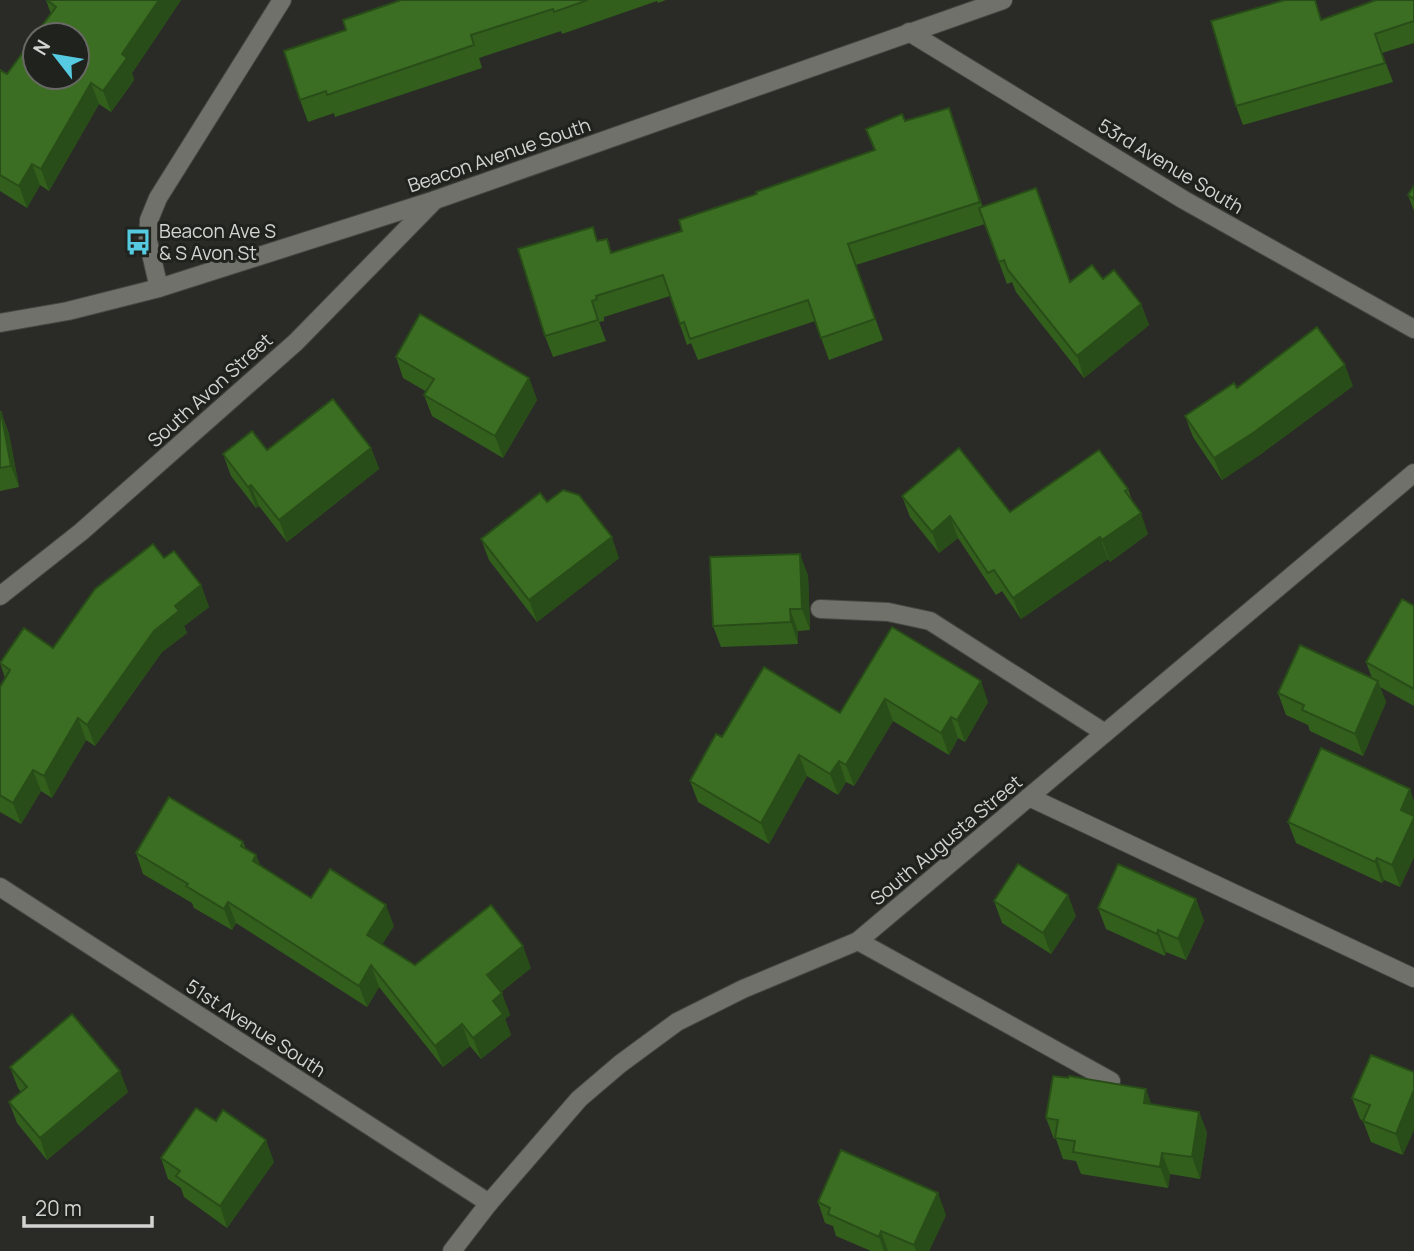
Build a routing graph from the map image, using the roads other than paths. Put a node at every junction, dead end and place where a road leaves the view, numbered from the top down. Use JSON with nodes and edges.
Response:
{"nodes":[{"id":1,"x":282,"y":0,"type":"edge"},
{"id":2,"x":1003,"y":0,"type":"edge"},
{"id":3,"x":909,"y":32,"type":"junction"},
{"id":4,"x":435,"y":200,"type":"junction"},
{"id":5,"x":159,"y":288,"type":"junction"},
{"id":6,"x":0,"y":323,"type":"edge"},
{"id":7,"x":1414,"y":330,"type":"edge"},
{"id":8,"x":1414,"y":473,"type":"edge"},
{"id":9,"x":0,"y":596,"type":"edge"},
{"id":10,"x":820,"y":609,"type":"dead end"},
{"id":11,"x":1105,"y":733,"type":"junction"},
{"id":12,"x":1029,"y":797,"type":"junction"},
{"id":13,"x":0,"y":887,"type":"edge"},
{"id":14,"x":858,"y":941,"type":"junction"},
{"id":15,"x":1414,"y":978,"type":"edge"},
{"id":16,"x":1111,"y":1081,"type":"edge"},
{"id":17,"x":489,"y":1203,"type":"junction"},
{"id":18,"x":452,"y":1251,"type":"edge"}],
"edges":[{"from":1,"to":5,"type":"street"},
{"from":2,"to":3,"type":"street","name":"Beacon Avenue South"},
{"from":3,"to":4,"type":"street","name":"Beacon Avenue South"},
{"from":3,"to":7,"type":"street","name":"53rd Avenue South"},
{"from":4,"to":5,"type":"street","name":"Beacon Avenue South"},
{"from":4,"to":9,"type":"street","name":"South Avon Street"},
{"from":5,"to":6,"type":"street","name":"Beacon Avenue South"},
{"from":8,"to":11,"type":"street","name":"South Augusta Street"},
{"from":10,"to":11,"type":"street"},
{"from":11,"to":12,"type":"street","name":"South Augusta Street"},
{"from":12,"to":14,"type":"street","name":"South Augusta Street"},
{"from":12,"to":15,"type":"street"},
{"from":13,"to":17,"type":"street","name":"51st Avenue South"},
{"from":14,"to":16,"type":"street"},
{"from":14,"to":17,"type":"street","name":"South Augusta Street"},
{"from":17,"to":18,"type":"street","name":"South Augusta Street"}]}
